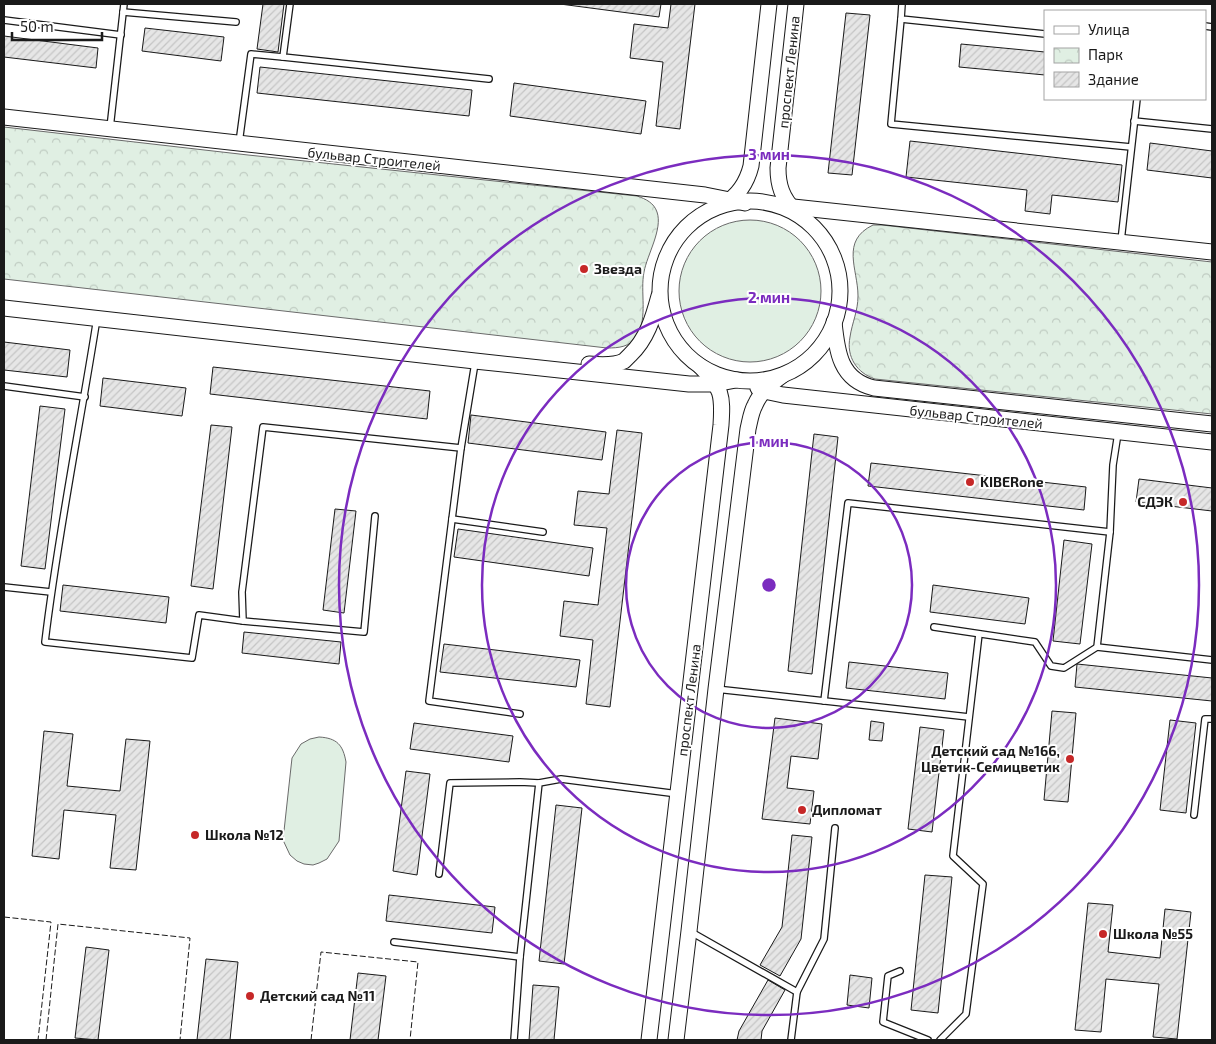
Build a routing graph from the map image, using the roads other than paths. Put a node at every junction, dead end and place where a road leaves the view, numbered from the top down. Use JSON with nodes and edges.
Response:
{"nodes":[{"id":1,"x":124,"y":4,"type":"edge"},
{"id":2,"x":290,"y":4,"type":"edge"},
{"id":3,"x":769,"y":4,"type":"edge"},
{"id":4,"x":796,"y":4,"type":"edge"},
{"id":5,"x":902,"y":4,"type":"edge"},
{"id":6,"x":123,"y":12,"type":"junction"},
{"id":7,"x":901,"y":19,"type":"junction"},
{"id":8,"x":4,"y":20,"type":"edge"},
{"id":9,"x":236,"y":22,"type":"dead end"},
{"id":10,"x":1044,"y":34,"type":"edge"},
{"id":11,"x":121,"y":35,"type":"junction"},
{"id":12,"x":283,"y":57,"type":"junction"},
{"id":13,"x":489,"y":79,"type":"dead end"},
{"id":14,"x":1136,"y":100,"type":"edge"},
{"id":15,"x":4,"y":117,"type":"edge"},
{"id":16,"x":1134,"y":121,"type":"junction"},
{"id":17,"x":110,"y":129,"type":"junction"},
{"id":18,"x":1212,"y":129,"type":"edge"},
{"id":19,"x":239,"y":144,"type":"junction"},
{"id":20,"x":1131,"y":147,"type":"junction"},
{"id":21,"x":738,"y":201,"type":"junction"},
{"id":22,"x":772,"y":204,"type":"junction"},
{"id":23,"x":790,"y":206,"type":"junction"},
{"id":24,"x":805,"y":220,"type":"junction"},
{"id":25,"x":1120,"y":243,"type":"junction"},
{"id":26,"x":1212,"y":252,"type":"edge"},
{"id":27,"x":659,"y":296,"type":"junction"},
{"id":28,"x":4,"y":298,"type":"edge"},
{"id":29,"x":4,"y":308,"type":"edge"},
{"id":30,"x":97,"y":318,"type":"junction"},
{"id":31,"x":834,"y":322,"type":"junction"},
{"id":32,"x":475,"y":362,"type":"junction"},
{"id":33,"x":700,"y":366,"type":"junction"},
{"id":34,"x":783,"y":375,"type":"junction"},
{"id":35,"x":739,"y":380,"type":"junction"},
{"id":36,"x":715,"y":384,"type":"junction"},
{"id":37,"x":4,"y":386,"type":"edge"},
{"id":38,"x":764,"y":391,"type":"junction"},
{"id":39,"x":85,"y":397,"type":"junction"},
{"id":40,"x":1212,"y":424,"type":"edge"},
{"id":41,"x":1118,"y":432,"type":"junction"},
{"id":42,"x":1212,"y":442,"type":"edge"},
{"id":43,"x":461,"y":448,"type":"junction"},
{"id":44,"x":375,"y":516,"type":"dead end"},
{"id":45,"x":452,"y":519,"type":"junction"},
{"id":46,"x":543,"y":532,"type":"dead end"},
{"id":47,"x":1110,"y":532,"type":"junction"},
{"id":48,"x":4,"y":587,"type":"edge"},
{"id":49,"x":51,"y":592,"type":"junction"},
{"id":50,"x":243,"y":621,"type":"junction"},
{"id":51,"x":934,"y":627,"type":"dead end"},
{"id":52,"x":979,"y":634,"type":"junction"},
{"id":53,"x":1097,"y":647,"type":"junction"},
{"id":54,"x":1212,"y":660,"type":"edge"},
{"id":55,"x":716,"y":689,"type":"junction"},
{"id":56,"x":824,"y":701,"type":"junction"},
{"id":57,"x":520,"y":714,"type":"dead end"},
{"id":58,"x":969,"y":717,"type":"junction"},
{"id":59,"x":1212,"y":719,"type":"edge"},
{"id":60,"x":539,"y":783,"type":"junction"},
{"id":61,"x":678,"y":794,"type":"junction"},
{"id":62,"x":1194,"y":815,"type":"dead end"},
{"id":63,"x":834,"y":828,"type":"dead end"},
{"id":64,"x":439,"y":874,"type":"dead end"},
{"id":65,"x":689,"y":931,"type":"junction"},
{"id":66,"x":394,"y":942,"type":"dead end"},
{"id":67,"x":520,"y":957,"type":"junction"},
{"id":68,"x":900,"y":971,"type":"dead end"},
{"id":69,"x":798,"y":992,"type":"junction"},
{"id":70,"x":514,"y":1040,"type":"edge"},
{"id":71,"x":649,"y":1040,"type":"edge"},
{"id":72,"x":676,"y":1040,"type":"edge"},
{"id":73,"x":791,"y":1040,"type":"edge"},
{"id":74,"x":928,"y":1040,"type":"edge"},
{"id":75,"x":940,"y":1040,"type":"edge"}],
"edges":[{"from":1,"to":6,"type":"lane"},
{"from":2,"to":12,"type":"lane"},
{"from":3,"to":21,"type":"main road","name":"проспект Ленина"},
{"from":4,"to":23,"type":"main road","name":"проспект Ленина"},
{"from":5,"to":7,"type":"lane"},
{"from":6,"to":9,"type":"lane"},
{"from":6,"to":11,"type":"lane"},
{"from":7,"to":10,"type":"lane"},
{"from":7,"to":20,"type":"lane"},
{"from":8,"to":11,"type":"lane"},
{"from":11,"to":17,"type":"lane"},
{"from":12,"to":13,"type":"lane"},
{"from":12,"to":19,"type":"lane"},
{"from":14,"to":16,"type":"lane"},
{"from":15,"to":17,"type":"main road","name":"бульвар Строителей"},
{"from":16,"to":18,"type":"lane"},
{"from":16,"to":20,"type":"lane"},
{"from":17,"to":19,"type":"main road","name":"бульвар Строителей"},
{"from":19,"to":21,"type":"main road","name":"бульвар Строителей"},
{"from":20,"to":25,"type":"lane"},
{"from":21,"to":22,"type":"main road"},
{"from":21,"to":27,"type":"main road"},
{"from":22,"to":23,"type":"main road"},
{"from":22,"to":24,"type":"main road"},
{"from":23,"to":24,"type":"main road","name":"проспект Ленина"},
{"from":23,"to":25,"type":"main road"},
{"from":24,"to":31,"type":"main road","name":"проспект Ленина"},
{"from":25,"to":26,"type":"main road"},
{"from":27,"to":28,"type":"main road"},
{"from":27,"to":33,"type":"main road"},
{"from":29,"to":30,"type":"main road"},
{"from":30,"to":32,"type":"main road"},
{"from":30,"to":39,"type":"lane"},
{"from":31,"to":34,"type":"main road"},
{"from":31,"to":40,"type":"main road","name":"бульвар Строителей"},
{"from":32,"to":36,"type":"main road"},
{"from":32,"to":43,"type":"lane"},
{"from":33,"to":35,"type":"main road"},
{"from":33,"to":36,"type":"main road","name":"проспект Ленина"},
{"from":34,"to":35,"type":"main road"},
{"from":34,"to":38,"type":"main road","name":"проспект Ленина"},
{"from":35,"to":36,"type":"main road"},
{"from":35,"to":38,"type":"main road","name":"бульвар Строителей"},
{"from":36,"to":61,"type":"main road","name":"проспект Ленина"},
{"from":37,"to":39,"type":"lane"},
{"from":38,"to":41,"type":"main road","name":"бульвар Строителей"},
{"from":38,"to":55,"type":"main road","name":"проспект Ленина"},
{"from":39,"to":49,"type":"lane"},
{"from":41,"to":42,"type":"main road","name":"бульвар Строителей"},
{"from":41,"to":47,"type":"lane"},
{"from":43,"to":45,"type":"lane"},
{"from":43,"to":50,"type":"lane"},
{"from":44,"to":50,"type":"lane"},
{"from":45,"to":46,"type":"lane"},
{"from":45,"to":57,"type":"lane"},
{"from":47,"to":53,"type":"lane"},
{"from":47,"to":56,"type":"lane"},
{"from":48,"to":49,"type":"lane"},
{"from":49,"to":50,"type":"lane"},
{"from":51,"to":52,"type":"lane"},
{"from":52,"to":53,"type":"lane"},
{"from":52,"to":58,"type":"lane"},
{"from":53,"to":54,"type":"lane"},
{"from":55,"to":56,"type":"lane"},
{"from":55,"to":65,"type":"main road","name":"проспект Ленина"},
{"from":56,"to":58,"type":"lane"},
{"from":58,"to":75,"type":"lane"},
{"from":59,"to":62,"type":"lane"},
{"from":60,"to":61,"type":"lane"},
{"from":60,"to":64,"type":"lane"},
{"from":60,"to":67,"type":"lane"},
{"from":61,"to":71,"type":"main road","name":"проспект Ленина"},
{"from":63,"to":69,"type":"lane"},
{"from":65,"to":69,"type":"lane"},
{"from":65,"to":72,"type":"main road","name":"проспект Ленина"},
{"from":66,"to":67,"type":"lane"},
{"from":67,"to":70,"type":"lane"},
{"from":68,"to":74,"type":"lane"},
{"from":69,"to":73,"type":"lane"}]}
